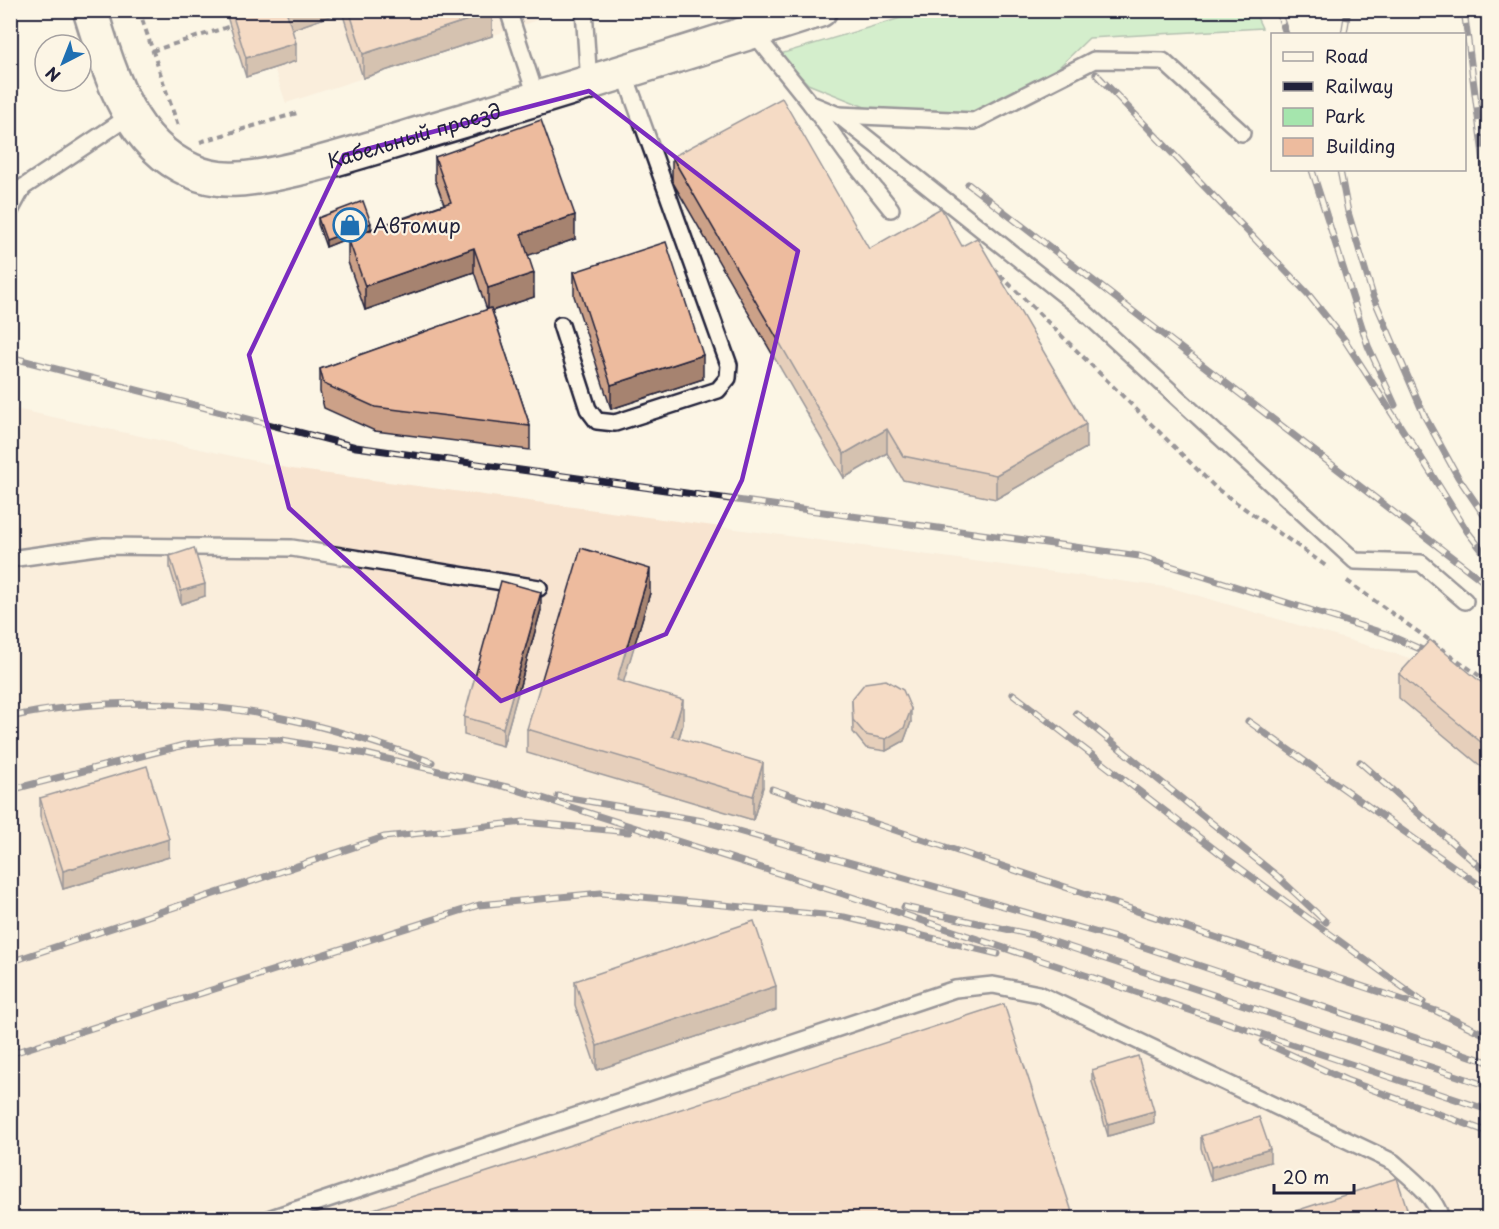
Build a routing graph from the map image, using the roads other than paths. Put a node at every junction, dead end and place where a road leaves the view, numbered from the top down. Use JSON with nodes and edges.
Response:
{"nodes":[{"id":1,"x":90,"y":10,"type":"edge"},
{"id":2,"x":508,"y":10,"type":"edge"},
{"id":3,"x":584,"y":10,"type":"edge"},
{"id":4,"x":820,"y":10,"type":"edge"},
{"id":5,"x":753,"y":32,"type":"junction"},
{"id":6,"x":624,"y":72,"type":"junction"},
{"id":7,"x":589,"y":83,"type":"junction"},
{"id":8,"x":537,"y":99,"type":"junction"},
{"id":9,"x":811,"y":104,"type":"junction"},
{"id":10,"x":131,"y":115,"type":"junction"},
{"id":11,"x":838,"y":115,"type":"junction"},
{"id":12,"x":1242,"y":133,"type":"dead end"},
{"id":13,"x":24,"y":187,"type":"junction"},
{"id":14,"x":10,"y":196,"type":"edge"},
{"id":15,"x":891,"y":209,"type":"dead end"},
{"id":16,"x":10,"y":211,"type":"edge"},
{"id":17,"x":561,"y":325,"type":"dead end"},
{"id":18,"x":10,"y":559,"type":"edge"},
{"id":19,"x":539,"y":588,"type":"dead end"},
{"id":20,"x":1465,"y":600,"type":"dead end"},
{"id":21,"x":270,"y":1218,"type":"edge"},
{"id":22,"x":1441,"y":1218,"type":"edge"}],
"edges":[{"from":1,"to":10,"type":"street","name":"Кабельный проезд"},
{"from":2,"to":8,"type":"lane"},
{"from":3,"to":7,"type":"lane"},
{"from":4,"to":5,"type":"street","name":"Кабельный проезд"},
{"from":5,"to":6,"type":"street","name":"Кабельный проезд"},
{"from":5,"to":9,"type":"lane"},
{"from":6,"to":7,"type":"street","name":"Кабельный проезд"},
{"from":6,"to":17,"type":"lane"},
{"from":7,"to":8,"type":"street","name":"Кабельный проезд"},
{"from":8,"to":10,"type":"street","name":"Кабельный проезд"},
{"from":9,"to":11,"type":"lane"},
{"from":9,"to":15,"type":"lane"},
{"from":10,"to":13,"type":"lane"},
{"from":11,"to":12,"type":"lane"},
{"from":11,"to":20,"type":"lane"},
{"from":13,"to":14,"type":"lane"},
{"from":13,"to":16,"type":"lane"},
{"from":18,"to":19,"type":"lane"},
{"from":21,"to":22,"type":"lane"}]}
